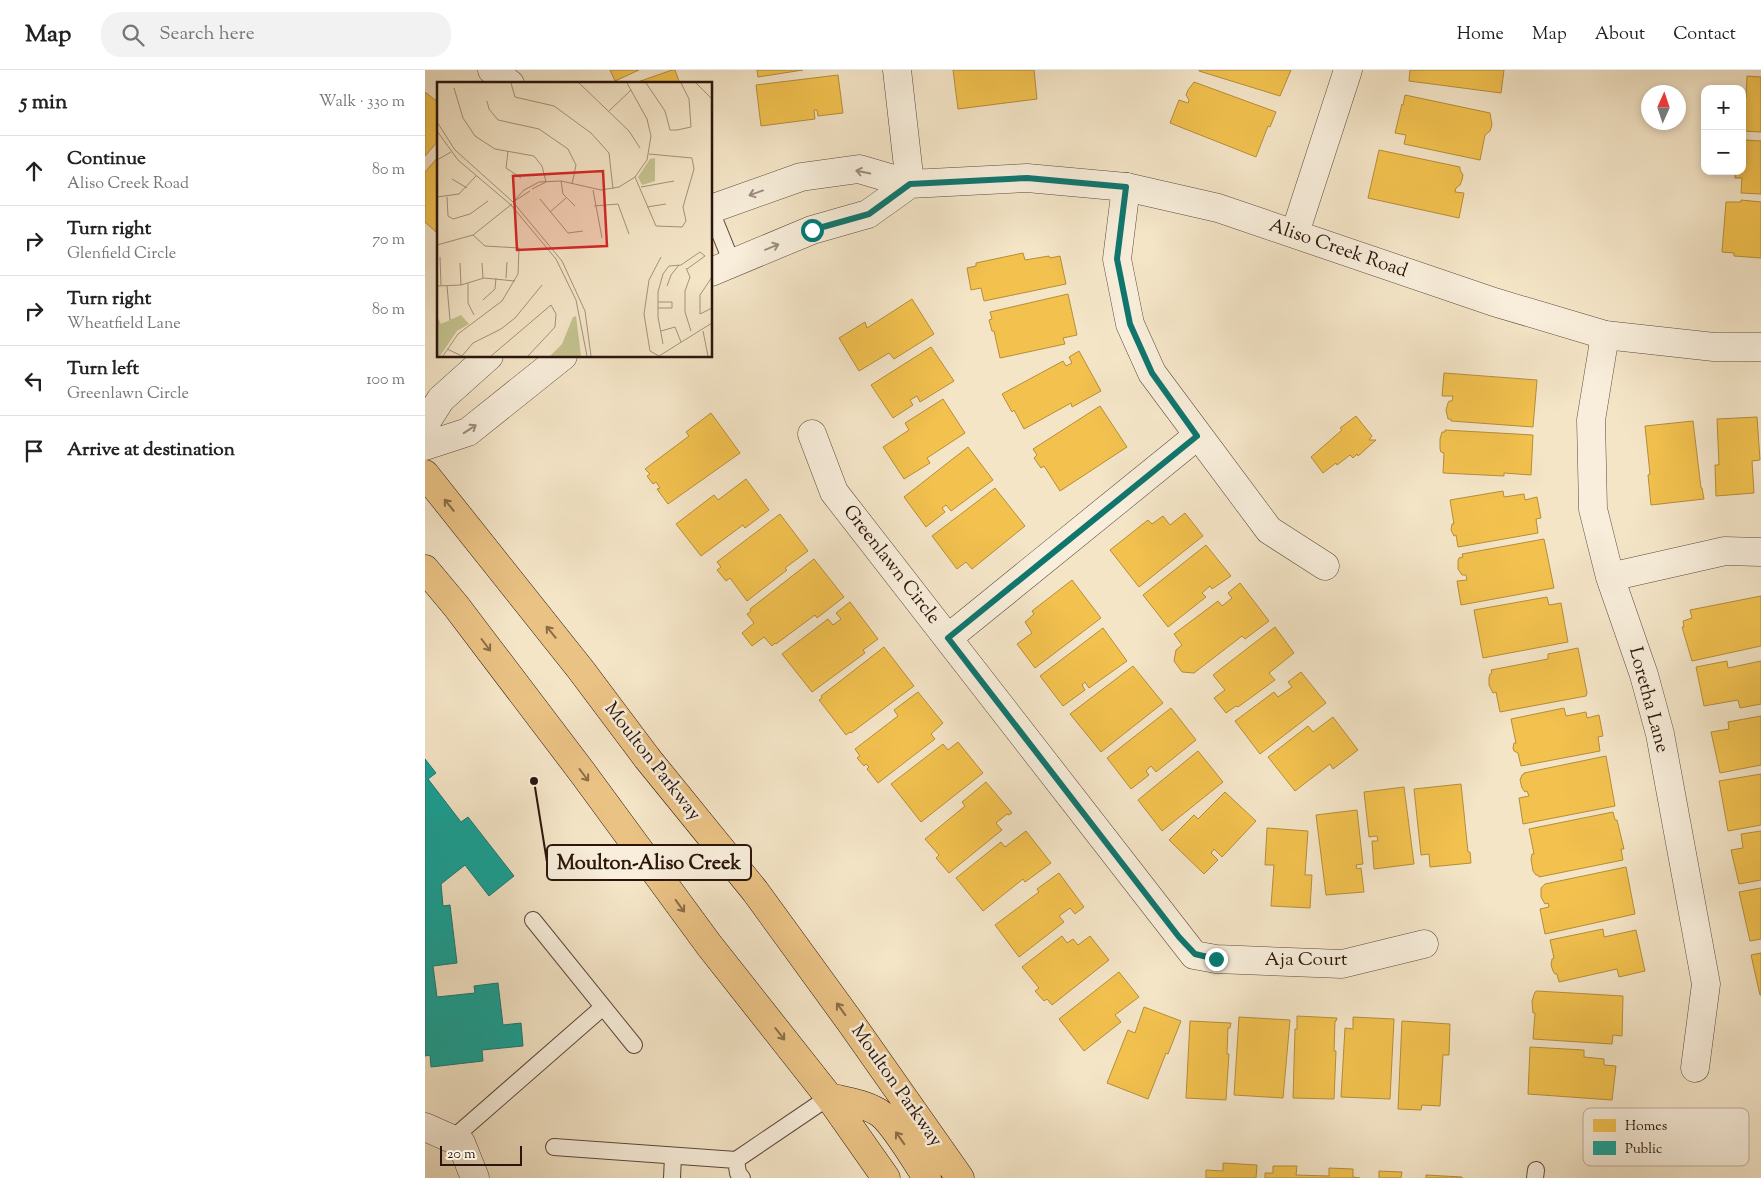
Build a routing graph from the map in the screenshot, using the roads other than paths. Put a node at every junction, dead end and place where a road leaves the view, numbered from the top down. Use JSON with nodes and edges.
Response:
{"nodes":[{"id":1,"x":492,"y":70,"type":"edge"},
{"id":2,"x":897,"y":70,"type":"edge"},
{"id":3,"x":1348,"y":70,"type":"edge"},
{"id":4,"x":507,"y":82,"type":"edge"},
{"id":5,"x":910,"y":184,"type":"junction"},
{"id":6,"x":1126,"y":187,"type":"junction"},
{"id":7,"x":713,"y":209,"type":"edge"},
{"id":8,"x":713,"y":221,"type":"edge"},
{"id":9,"x":1295,"y":233,"type":"junction"},
{"id":10,"x":722,"y":268,"type":"edge"},
{"id":11,"x":1605,"y":335,"type":"junction"},
{"id":12,"x":1761,"y":347,"type":"edge"},
{"id":13,"x":487,"y":358,"type":"edge"},
{"id":14,"x":560,"y":358,"type":"edge"},
{"id":15,"x":425,"y":424,"type":"edge"},
{"id":16,"x":812,"y":434,"type":"dead end"},
{"id":17,"x":1197,"y":436,"type":"junction"},
{"id":18,"x":425,"y":446,"type":"edge"},
{"id":19,"x":425,"y":474,"type":"edge"},
{"id":20,"x":1761,"y":552,"type":"edge"},
{"id":21,"x":1325,"y":566,"type":"dead end"},
{"id":22,"x":425,"y":569,"type":"edge"},
{"id":23,"x":1610,"y":577,"type":"junction"},
{"id":24,"x":948,"y":638,"type":"junction"},
{"id":25,"x":533,"y":920,"type":"dead end"},
{"id":26,"x":1424,"y":944,"type":"dead end"},
{"id":27,"x":1216,"y":959,"type":"joint"},
{"id":28,"x":603,"y":1007,"type":"junction"},
{"id":29,"x":634,"y":1046,"type":"dead end"},
{"id":30,"x":1695,"y":1068,"type":"dead end"},
{"id":31,"x":829,"y":1097,"type":"junction"},
{"id":32,"x":425,"y":1127,"type":"edge"},
{"id":33,"x":452,"y":1139,"type":"junction"},
{"id":34,"x":554,"y":1148,"type":"dead end"},
{"id":35,"x":673,"y":1156,"type":"junction"},
{"id":36,"x":736,"y":1160,"type":"junction"},
{"id":37,"x":475,"y":1178,"type":"edge"},
{"id":38,"x":672,"y":1178,"type":"edge"},
{"id":39,"x":742,"y":1178,"type":"edge"},
{"id":40,"x":886,"y":1178,"type":"edge"},
{"id":41,"x":927,"y":1178,"type":"edge"},
{"id":42,"x":960,"y":1178,"type":"edge"}],
"edges":[{"from":1,"to":4,"type":"street"},
{"from":2,"to":5,"type":"street"},
{"from":3,"to":9,"type":"street"},
{"from":5,"to":6,"type":"street","name":"Aliso Creek Road"},
{"from":5,"to":7,"type":"street","name":"Aliso Creek Road","one_way":true},
{"from":10,"to":5,"type":"street","one_way":true},
{"from":6,"to":9,"type":"street","name":"Aliso Creek Road"},
{"from":6,"to":17,"type":"street"},
{"from":8,"to":10,"type":"lane"},
{"from":9,"to":11,"type":"street","name":"Aliso Creek Road"},
{"from":11,"to":12,"type":"street","name":"Aliso Creek Road"},
{"from":11,"to":23,"type":"street","name":"Loretha Lane"},
{"from":13,"to":15,"type":"street"},
{"from":18,"to":14,"type":"street","one_way":true},
{"from":16,"to":24,"type":"street","name":"Greenlawn Circle"},
{"from":17,"to":21,"type":"street"},
{"from":17,"to":24,"type":"street"},
{"from":42,"to":19,"type":"main road","name":"Moulton Parkway","one_way":true},
{"from":20,"to":23,"type":"street"},
{"from":22,"to":31,"type":"main road","one_way":true},
{"from":23,"to":30,"type":"street","name":"Loretha Lane"},
{"from":24,"to":27,"type":"street","name":"Greenlawn Circle"},
{"from":25,"to":28,"type":"lane"},
{"from":26,"to":27,"type":"street","name":"Aja Court"},
{"from":28,"to":29,"type":"lane"},
{"from":28,"to":33,"type":"lane"},
{"from":31,"to":36,"type":"lane"},
{"from":31,"to":40,"type":"main road"},
{"from":41,"to":31,"type":"main road","one_way":true},
{"from":32,"to":33,"type":"street"},
{"from":33,"to":37,"type":"street"},
{"from":34,"to":35,"type":"lane"},
{"from":35,"to":36,"type":"lane"},
{"from":35,"to":38,"type":"lane"},
{"from":36,"to":39,"type":"lane"}]}
